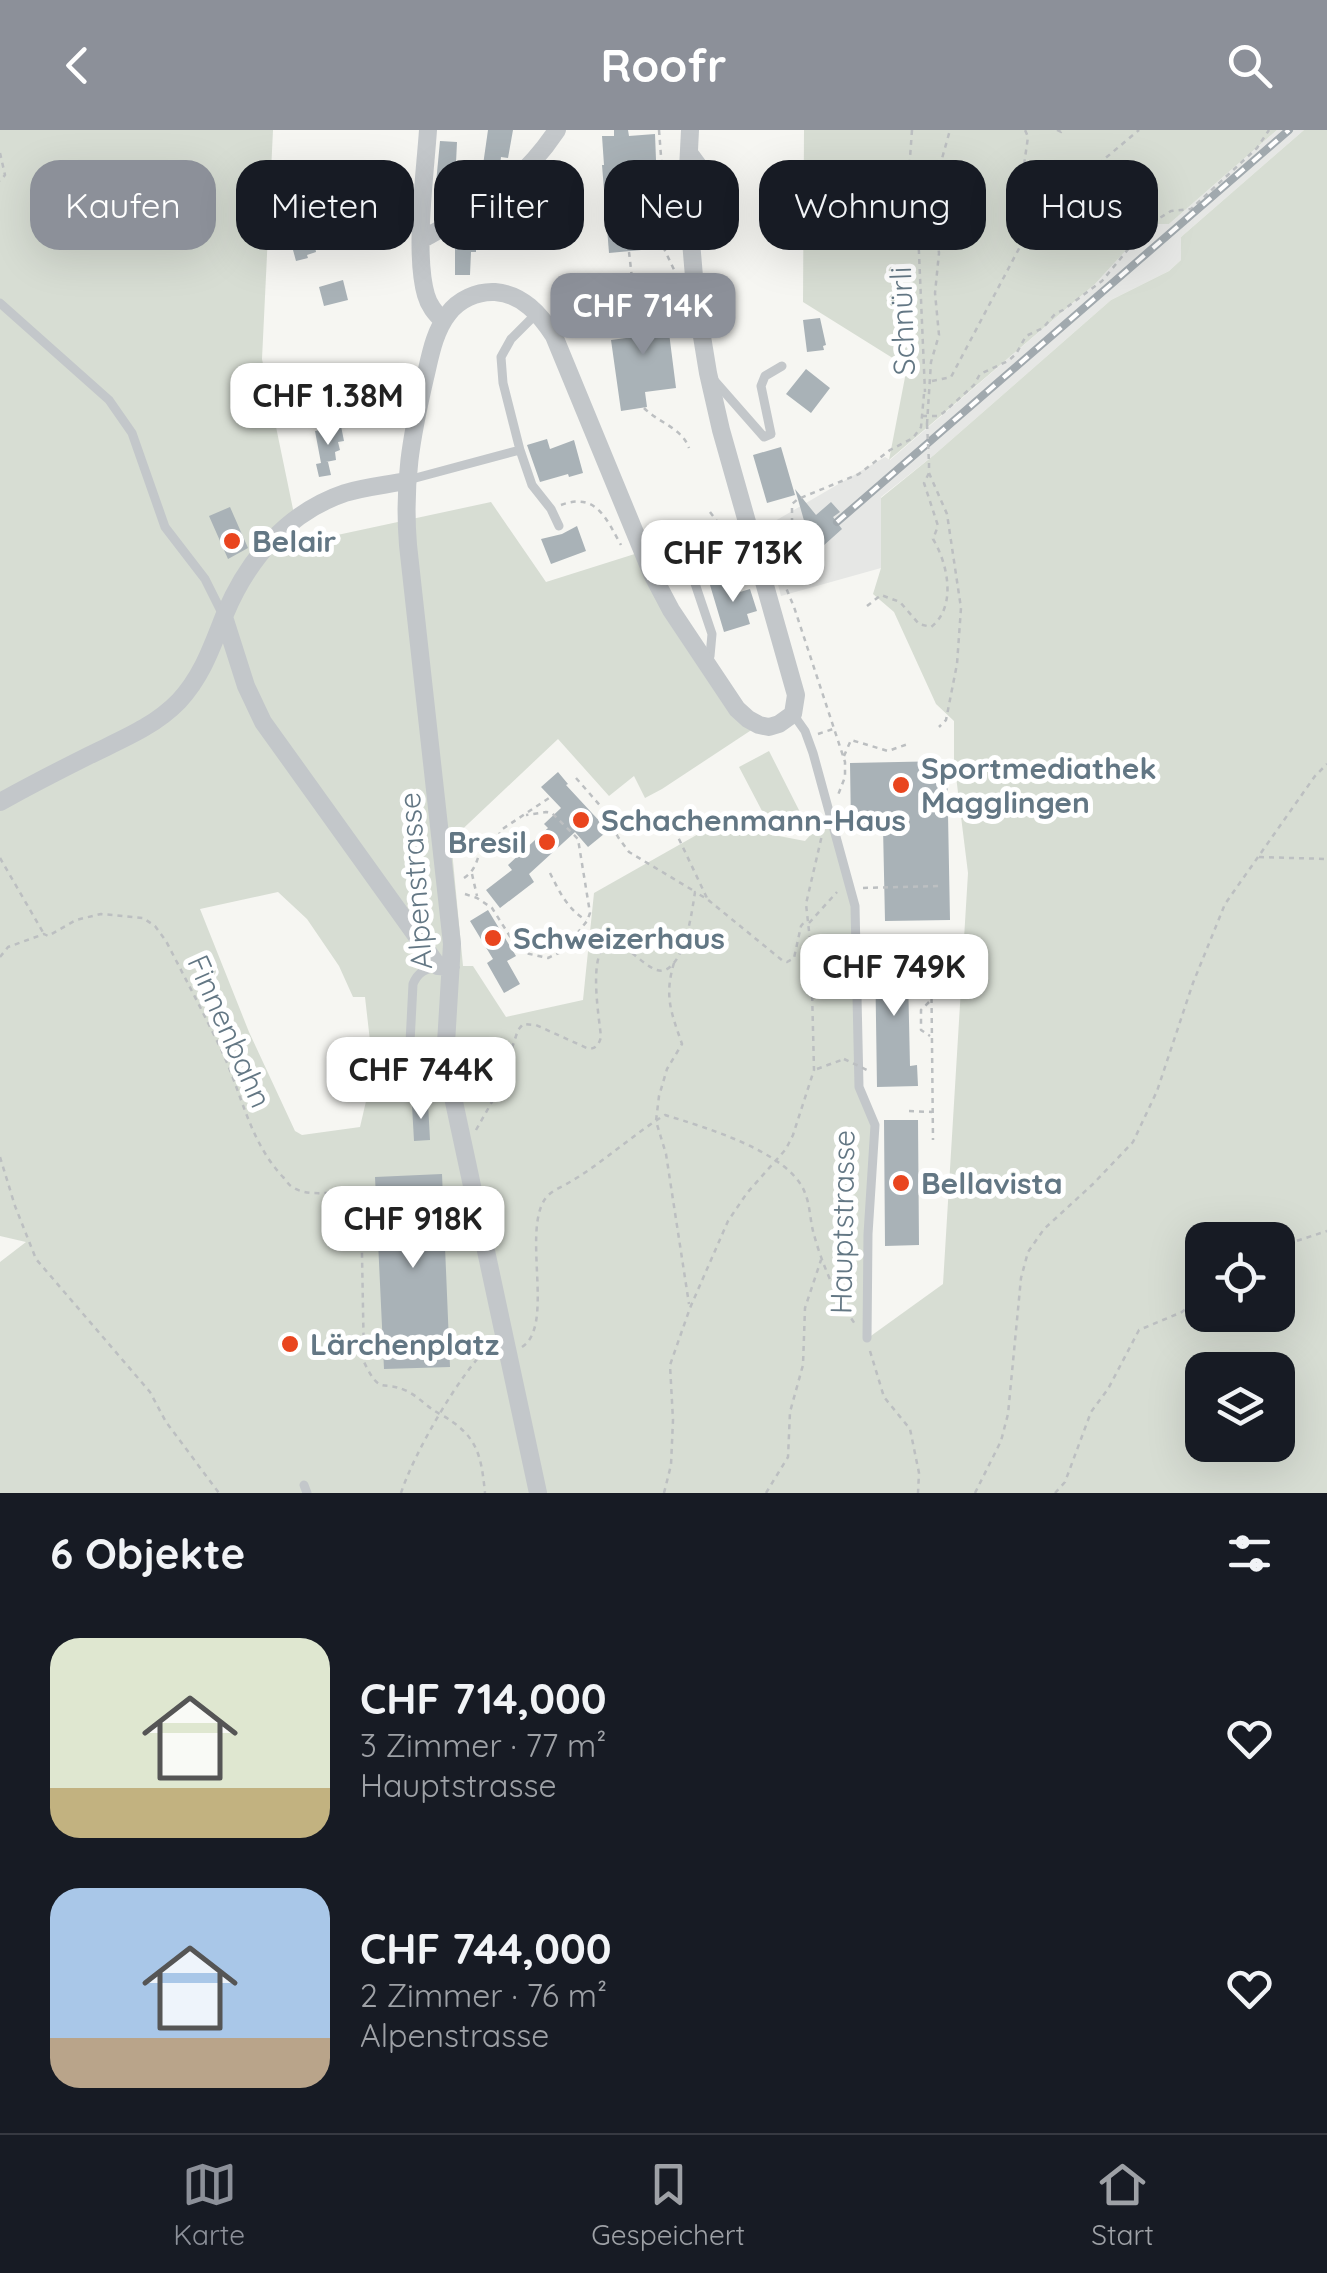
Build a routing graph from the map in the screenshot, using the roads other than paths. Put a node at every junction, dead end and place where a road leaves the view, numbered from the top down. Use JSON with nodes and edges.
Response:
{"nodes":[{"id":1,"x":428,"y":130,"type":"edge"},
{"id":2,"x":557,"y":130,"type":"edge"},
{"id":3,"x":689,"y":137,"type":"edge"},
{"id":4,"x":702,"y":160,"type":"edge"},
{"id":5,"x":422,"y":240,"type":"junction"},
{"id":6,"x":0,"y":303,"type":"edge"},
{"id":7,"x":537,"y":312,"type":"junction"},
{"id":8,"x":443,"y":321,"type":"junction"},
{"id":9,"x":782,"y":366,"type":"dead end"},
{"id":10,"x":708,"y":373,"type":"junction"},
{"id":11,"x":520,"y":450,"type":"junction"},
{"id":12,"x":406,"y":481,"type":"junction"},
{"id":13,"x":559,"y":526,"type":"dead end"},
{"id":14,"x":677,"y":530,"type":"dead end"},
{"id":15,"x":224,"y":617,"type":"junction"},
{"id":16,"x":224,"y":646,"type":"junction"},
{"id":17,"x":705,"y":662,"type":"junction"},
{"id":18,"x":793,"y":714,"type":"junction"},
{"id":19,"x":0,"y":802,"type":"edge"},
{"id":20,"x":444,"y":966,"type":"junction"},
{"id":21,"x":445,"y":1060,"type":"junction"},
{"id":22,"x":410,"y":1062,"type":"junction"},
{"id":23,"x":416,"y":1098,"type":"dead end"},
{"id":24,"x":867,"y":1338,"type":"road end"},
{"id":25,"x":538,"y":1493,"type":"edge"}],
"edges":[{"from":1,"to":5,"type":"street"},
{"from":2,"to":5,"type":"street"},
{"from":3,"to":4,"type":"lane"},
{"from":3,"to":10,"type":"street"},
{"from":5,"to":8,"type":"street"},
{"from":6,"to":15,"type":"lane"},
{"from":7,"to":8,"type":"street"},
{"from":7,"to":11,"type":"lane"},
{"from":7,"to":17,"type":"street"},
{"from":8,"to":12,"type":"street","name":"Alpenstrasse"},
{"from":9,"to":10,"type":"lane"},
{"from":10,"to":18,"type":"street"},
{"from":11,"to":12,"type":"lane"},
{"from":11,"to":13,"type":"lane"},
{"from":12,"to":15,"type":"street"},
{"from":12,"to":20,"type":"street","name":"Alpenstrasse"},
{"from":14,"to":17,"type":"lane"},
{"from":15,"to":16,"type":"street"},
{"from":16,"to":19,"type":"street"},
{"from":16,"to":20,"type":"street"},
{"from":17,"to":18,"type":"street"},
{"from":18,"to":24,"type":"lane","name":"Hauptstrasse"},
{"from":20,"to":21,"type":"street","name":"Alpenstrasse"},
{"from":20,"to":22,"type":"lane"},
{"from":21,"to":22,"type":"lane"},
{"from":21,"to":25,"type":"street","name":"Alpenstrasse"},
{"from":22,"to":23,"type":"lane"}]}
